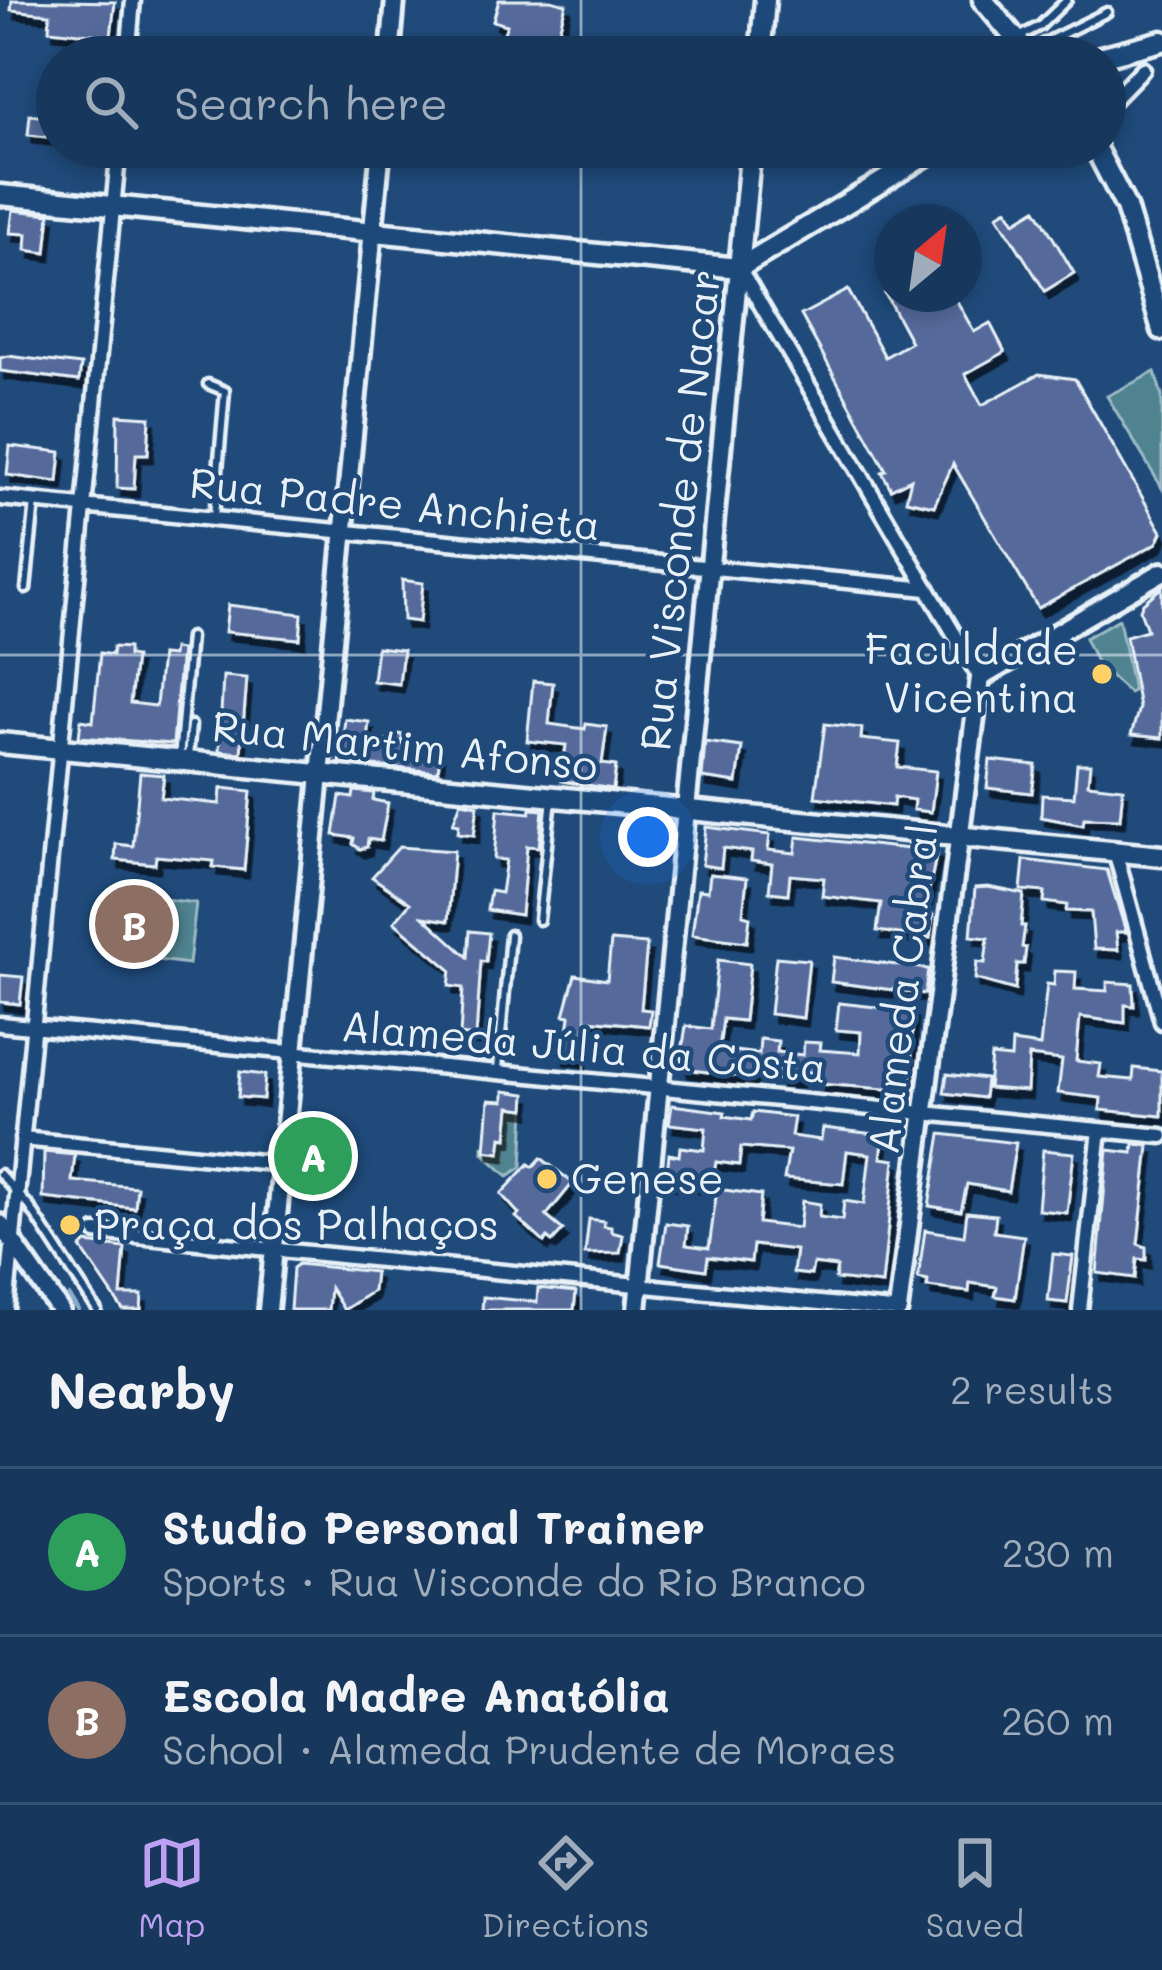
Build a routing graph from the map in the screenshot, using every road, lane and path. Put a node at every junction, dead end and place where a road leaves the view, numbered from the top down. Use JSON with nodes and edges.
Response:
{"nodes":[{"id":1,"x":133,"y":0,"type":"edge"},
{"id":2,"x":395,"y":0,"type":"edge"},
{"id":3,"x":765,"y":0,"type":"edge"},
{"id":4,"x":983,"y":0,"type":"edge"},
{"id":5,"x":1067,"y":0,"type":"edge"},
{"id":6,"x":1107,"y":12,"type":"dead end"},
{"id":7,"x":130,"y":36,"type":"edge"},
{"id":8,"x":392,"y":36,"type":"edge"},
{"id":9,"x":762,"y":36,"type":"edge"},
{"id":10,"x":1013,"y":36,"type":"edge"},
{"id":11,"x":1033,"y":36,"type":"edge"},
{"id":12,"x":1053,"y":36,"type":"edge"},
{"id":13,"x":1162,"y":41,"type":"edge"},
{"id":14,"x":1126,"y":50,"type":"edge"},
{"id":15,"x":1143,"y":69,"type":"dead end"},
{"id":16,"x":1126,"y":86,"type":"edge"},
{"id":17,"x":117,"y":168,"type":"edge"},
{"id":18,"x":379,"y":168,"type":"edge"},
{"id":19,"x":749,"y":168,"type":"edge"},
{"id":20,"x":905,"y":168,"type":"edge"},
{"id":21,"x":1106,"y":168,"type":"edge"},
{"id":22,"x":0,"y":195,"type":"edge"},
{"id":23,"x":113,"y":206,"type":"junction"},
{"id":24,"x":373,"y":232,"type":"junction"},
{"id":25,"x":739,"y":268,"type":"junction"},
{"id":26,"x":1162,"y":330,"type":"edge"},
{"id":27,"x":208,"y":383,"type":"dead end"},
{"id":28,"x":0,"y":499,"type":"edge"},
{"id":29,"x":35,"y":502,"type":"junction"},
{"id":30,"x":84,"y":507,"type":"junction"},
{"id":31,"x":214,"y":519,"type":"junction"},
{"id":32,"x":344,"y":532,"type":"junction"},
{"id":33,"x":710,"y":568,"type":"junction"},
{"id":34,"x":1162,"y":572,"type":"edge"},
{"id":35,"x":26,"y":589,"type":"dead end"},
{"id":36,"x":928,"y":589,"type":"junction"},
{"id":37,"x":190,"y":637,"type":"dead end"},
{"id":38,"x":980,"y":678,"type":"junction"},
{"id":39,"x":191,"y":725,"type":"dead end"},
{"id":40,"x":0,"y":743,"type":"edge"},
{"id":41,"x":60,"y":749,"type":"junction"},
{"id":42,"x":183,"y":761,"type":"junction"},
{"id":43,"x":320,"y":774,"type":"junction"},
{"id":44,"x":552,"y":797,"type":"junction"},
{"id":45,"x":686,"y":810,"type":"junction"},
{"id":46,"x":960,"y":836,"type":"junction"},
{"id":47,"x":1115,"y":851,"type":"junction"},
{"id":48,"x":1162,"y":856,"type":"edge"},
{"id":49,"x":538,"y":920,"type":"dead end"},
{"id":50,"x":510,"y":935,"type":"dead end"},
{"id":51,"x":1162,"y":1022,"type":"edge"},
{"id":52,"x":0,"y":1024,"type":"edge"},
{"id":53,"x":33,"y":1028,"type":"junction"},
{"id":54,"x":293,"y":1052,"type":"junction"},
{"id":55,"x":498,"y":1072,"type":"junction"},
{"id":56,"x":659,"y":1088,"type":"junction"},
{"id":57,"x":924,"y":1113,"type":"junction"},
{"id":58,"x":1100,"y":1130,"type":"junction"},
{"id":59,"x":1162,"y":1136,"type":"edge"},
{"id":60,"x":22,"y":1139,"type":"junction"},
{"id":61,"x":282,"y":1164,"type":"junction"},
{"id":62,"x":0,"y":1174,"type":"edge"},
{"id":63,"x":17,"y":1193,"type":"junction"},
{"id":64,"x":0,"y":1224,"type":"edge"},
{"id":65,"x":96,"y":1232,"type":"dead end"},
{"id":66,"x":13,"y":1241,"type":"junction"},
{"id":67,"x":274,"y":1250,"type":"junction"},
{"id":68,"x":640,"y":1286,"type":"junction"},
{"id":69,"x":6,"y":1310,"type":"edge"},
{"id":70,"x":60,"y":1310,"type":"edge"},
{"id":71,"x":97,"y":1310,"type":"edge"},
{"id":72,"x":268,"y":1310,"type":"edge"},
{"id":73,"x":638,"y":1310,"type":"edge"},
{"id":74,"x":894,"y":1310,"type":"edge"},
{"id":75,"x":1080,"y":1310,"type":"edge"}],
"edges":[{"from":1,"to":7,"type":"street"},
{"from":2,"to":8,"type":"street"},
{"from":3,"to":9,"type":"main road"},
{"from":4,"to":10,"type":"main road"},
{"from":5,"to":11,"type":"lane"},
{"from":6,"to":12,"type":"lane"},
{"from":13,"to":14,"type":"main road"},
{"from":15,"to":16,"type":"street"},
{"from":17,"to":23,"type":"street"},
{"from":18,"to":24,"type":"street"},
{"from":19,"to":25,"type":"main road","name":"Rua Visconde de Nacar"},
{"from":20,"to":25,"type":"main road"},
{"from":21,"to":26,"type":"main road"},
{"from":22,"to":23,"type":"main road"},
{"from":23,"to":24,"type":"main road"},
{"from":23,"to":30,"type":"street"},
{"from":24,"to":25,"type":"main road"},
{"from":24,"to":32,"type":"street"},
{"from":25,"to":33,"type":"street","name":"Rua Visconde de Nacar"},
{"from":25,"to":36,"type":"street"},
{"from":27,"to":31,"type":"lane"},
{"from":28,"to":29,"type":"street","name":"Rua Padre Anchieta"},
{"from":29,"to":30,"type":"street","name":"Rua Padre Anchieta"},
{"from":29,"to":35,"type":"lane"},
{"from":30,"to":31,"type":"street","name":"Rua Padre Anchieta"},
{"from":30,"to":41,"type":"street"},
{"from":31,"to":32,"type":"street","name":"Rua Padre Anchieta"},
{"from":32,"to":33,"type":"street","name":"Rua Padre Anchieta"},
{"from":32,"to":43,"type":"street"},
{"from":33,"to":36,"type":"street","name":"Rua Padre Anchieta"},
{"from":33,"to":45,"type":"street","name":"Rua Visconde de Nacar"},
{"from":34,"to":38,"type":"street"},
{"from":36,"to":38,"type":"street"},
{"from":37,"to":42,"type":"lane"},
{"from":38,"to":46,"type":"street","name":"Alameda Cabral"},
{"from":39,"to":42,"type":"lane"},
{"from":40,"to":41,"type":"main road","name":"Rua Martim Afonso"},
{"from":41,"to":42,"type":"main road","name":"Rua Martim Afonso"},
{"from":41,"to":53,"type":"street"},
{"from":42,"to":43,"type":"main road","name":"Rua Martim Afonso"},
{"from":43,"to":44,"type":"main road","name":"Rua Martim Afonso"},
{"from":43,"to":54,"type":"street"},
{"from":44,"to":45,"type":"main road","name":"Rua Martim Afonso"},
{"from":44,"to":49,"type":"lane"},
{"from":45,"to":46,"type":"main road","name":"Rua Martim Afonso"},
{"from":45,"to":56,"type":"street","name":"Rua Visconde de Nacar"},
{"from":46,"to":47,"type":"main road","name":"Rua Martim Afonso"},
{"from":46,"to":57,"type":"street","name":"Alameda Cabral"},
{"from":47,"to":48,"type":"main road","name":"Rua Martim Afonso"},
{"from":47,"to":51,"type":"street"},
{"from":50,"to":55,"type":"lane"},
{"from":52,"to":53,"type":"street","name":"Alameda Júlia da Costa"},
{"from":53,"to":54,"type":"street","name":"Alameda Júlia da Costa"},
{"from":53,"to":60,"type":"street"},
{"from":54,"to":55,"type":"street","name":"Alameda Júlia da Costa"},
{"from":54,"to":61,"type":"street"},
{"from":55,"to":56,"type":"street","name":"Alameda Júlia da Costa"},
{"from":56,"to":57,"type":"street","name":"Alameda Júlia da Costa"},
{"from":56,"to":68,"type":"street","name":"Rua Visconde de Nacar"},
{"from":57,"to":58,"type":"street","name":"Alameda Júlia da Costa"},
{"from":57,"to":74,"type":"street","name":"Alameda Cabral"},
{"from":58,"to":59,"type":"street","name":"Alameda Júlia da Costa"},
{"from":58,"to":75,"type":"street"},
{"from":60,"to":61,"type":"street"},
{"from":60,"to":63,"type":"street"},
{"from":61,"to":67,"type":"street"},
{"from":62,"to":63,"type":"lane"},
{"from":63,"to":66,"type":"street"},
{"from":63,"to":71,"type":"lane"},
{"from":64,"to":66,"type":"street"},
{"from":65,"to":67,"type":"street"},
{"from":66,"to":69,"type":"street"},
{"from":66,"to":70,"type":"street"},
{"from":67,"to":68,"type":"street"},
{"from":67,"to":72,"type":"street"},
{"from":68,"to":73,"type":"street","name":"Rua Visconde de Nacar"},
{"from":68,"to":74,"type":"street"}]}
